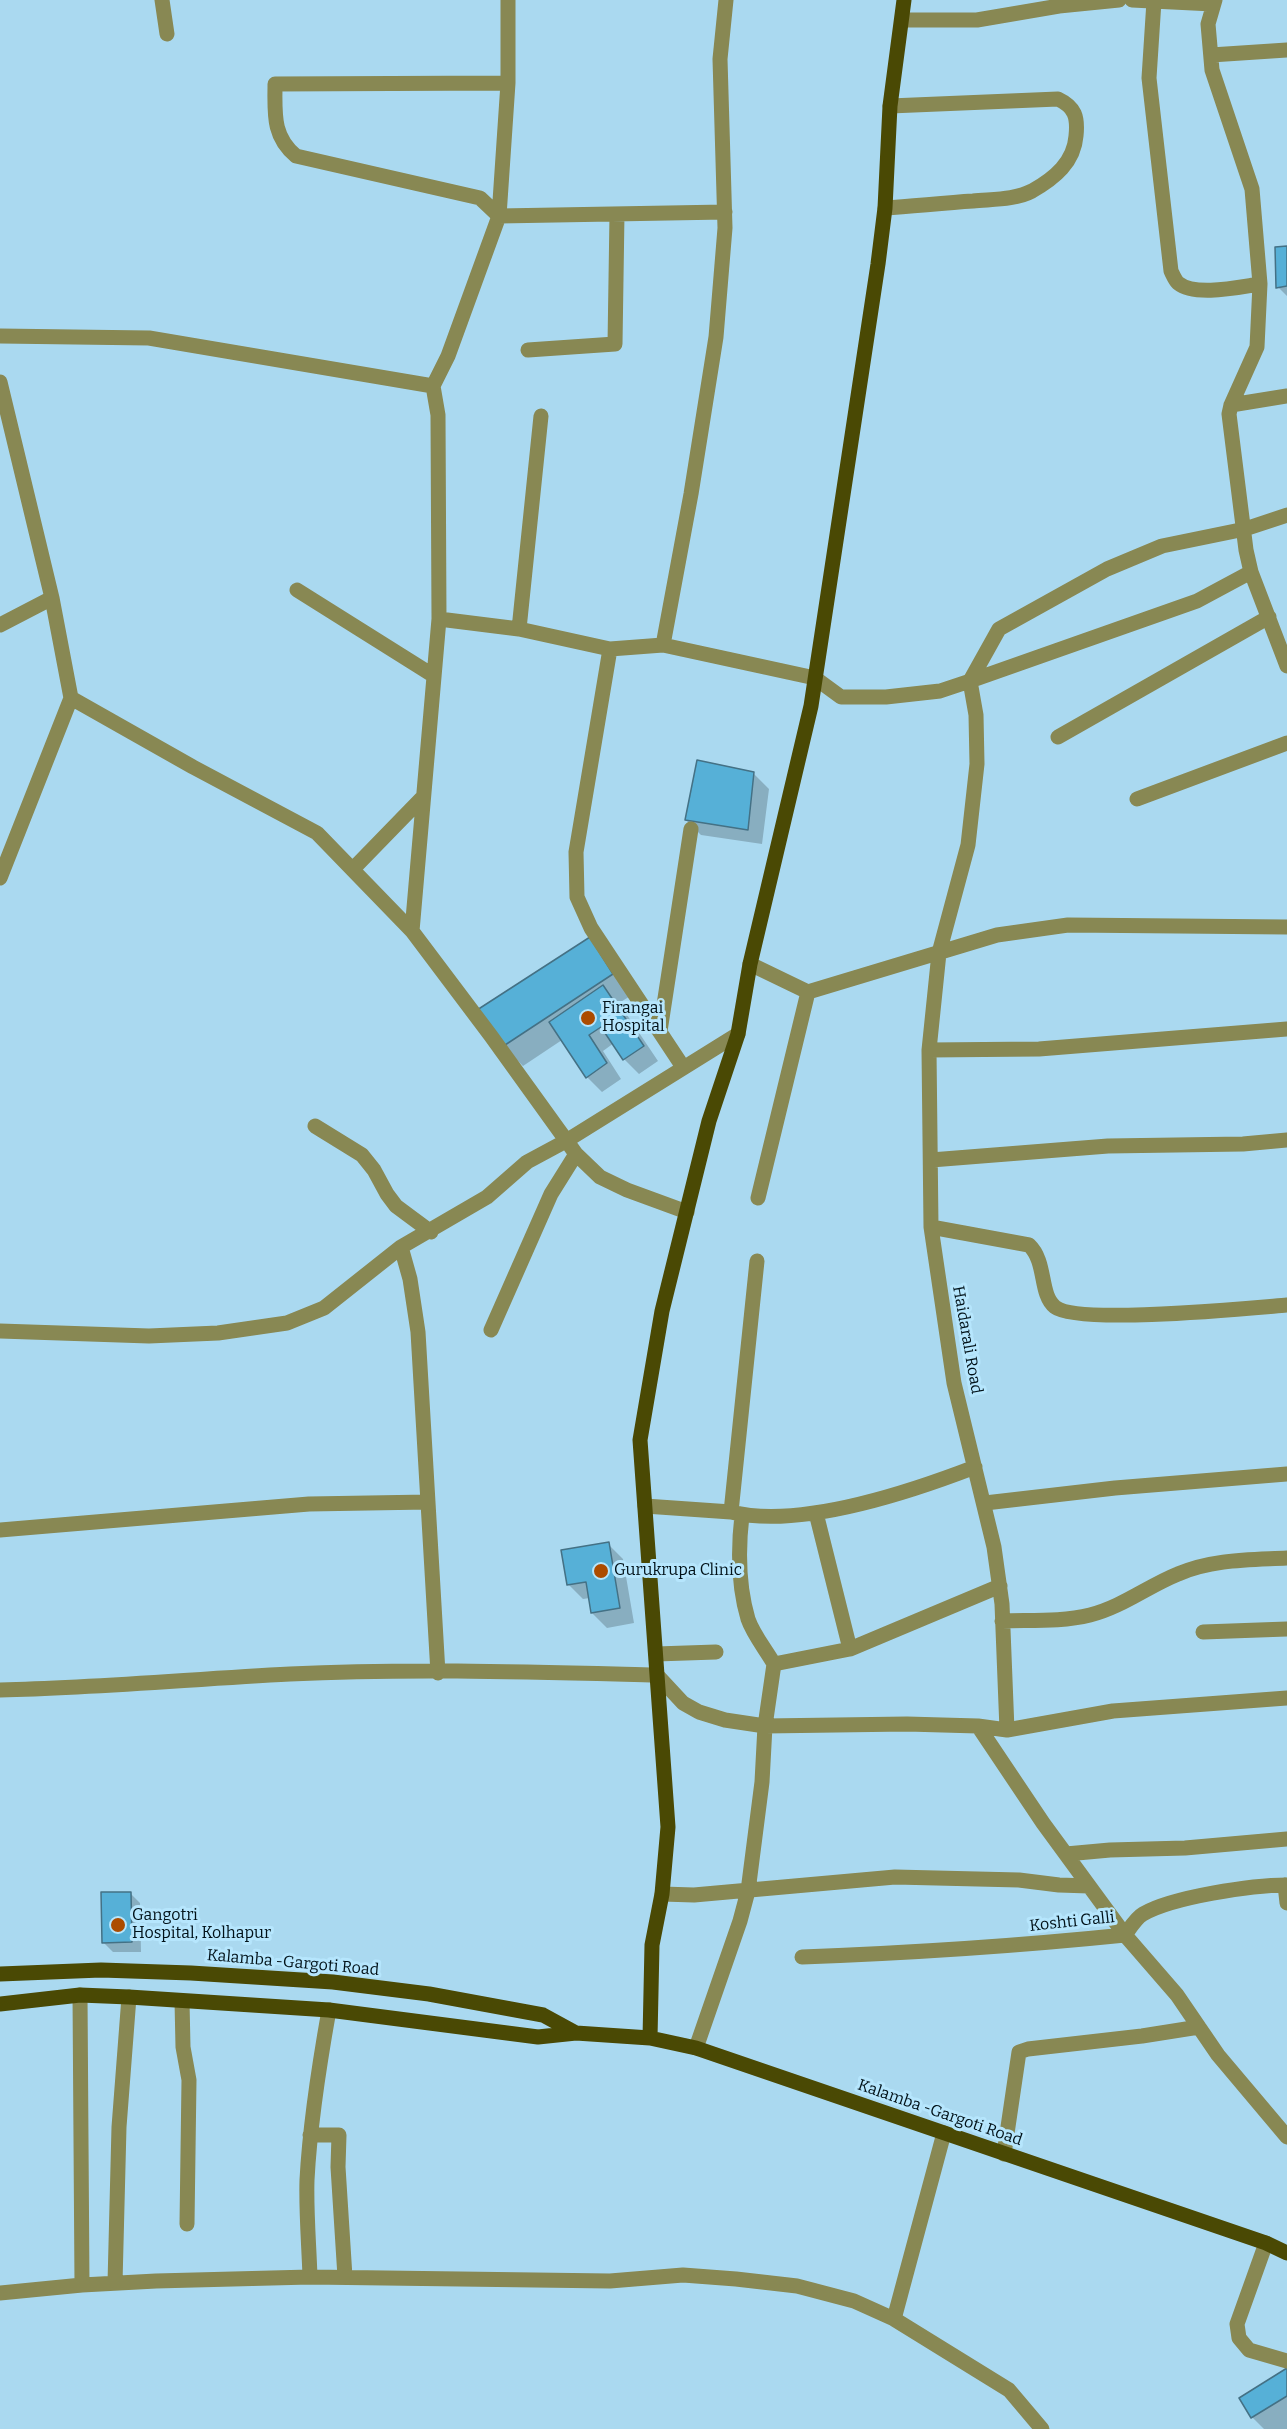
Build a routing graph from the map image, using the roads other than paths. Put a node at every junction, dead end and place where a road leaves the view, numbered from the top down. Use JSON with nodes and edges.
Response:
{"nodes":[{"id":1,"x":162,"y":0,"type":"edge"},
{"id":2,"x":508,"y":0,"type":"edge"},
{"id":3,"x":726,"y":0,"type":"edge"},
{"id":4,"x":904,"y":0,"type":"edge"},
{"id":5,"x":1119,"y":0,"type":"edge"},
{"id":6,"x":1132,"y":0,"type":"edge"},
{"id":7,"x":1154,"y":1,"type":"edge"},
{"id":8,"x":1214,"y":2,"type":"edge"},
{"id":9,"x":902,"y":20,"type":"junction"},
{"id":10,"x":168,"y":34,"type":"dead end"},
{"id":11,"x":1287,"y":50,"type":"edge"},
{"id":12,"x":1211,"y":55,"type":"junction"},
{"id":13,"x":508,"y":83,"type":"junction"},
{"id":14,"x":890,"y":106,"type":"junction"},
{"id":15,"x":885,"y":208,"type":"junction"},
{"id":16,"x":724,"y":212,"type":"junction"},
{"id":17,"x":617,"y":214,"type":"junction"},
{"id":18,"x":499,"y":216,"type":"junction"},
{"id":19,"x":1260,"y":284,"type":"junction"},
{"id":20,"x":0,"y":336,"type":"edge"},
{"id":21,"x":528,"y":350,"type":"dead end"},
{"id":22,"x":0,"y":382,"type":"edge"},
{"id":23,"x":433,"y":386,"type":"junction"},
{"id":24,"x":1287,"y":396,"type":"edge"},
{"id":25,"x":1230,"y":405,"type":"junction"},
{"id":26,"x":541,"y":416,"type":"dead end"},
{"id":27,"x":1287,"y":515,"type":"edge"},
{"id":28,"x":1245,"y":529,"type":"junction"},
{"id":29,"x":1251,"y":572,"type":"junction"},
{"id":30,"x":297,"y":590,"type":"dead end"},
{"id":31,"x":52,"y":598,"type":"junction"},
{"id":32,"x":1269,"y":617,"type":"junction"},
{"id":33,"x":439,"y":619,"type":"junction"},
{"id":34,"x":0,"y":625,"type":"edge"},
{"id":35,"x":519,"y":628,"type":"junction"},
{"id":36,"x":663,"y":645,"type":"junction"},
{"id":37,"x":610,"y":648,"type":"junction"},
{"id":38,"x":1287,"y":666,"type":"edge"},
{"id":39,"x":434,"y":676,"type":"junction"},
{"id":40,"x":815,"y":678,"type":"junction"},
{"id":41,"x":970,"y":681,"type":"junction"},
{"id":42,"x":71,"y":698,"type":"junction"},
{"id":43,"x":1058,"y":737,"type":"dead end"},
{"id":44,"x":1287,"y":742,"type":"edge"},
{"id":45,"x":423,"y":796,"type":"junction"},
{"id":46,"x":1137,"y":799,"type":"dead end"},
{"id":47,"x":691,"y":829,"type":"dead end"},
{"id":48,"x":353,"y":869,"type":"junction"},
{"id":49,"x":0,"y":878,"type":"edge"},
{"id":50,"x":1287,"y":927,"type":"edge"},
{"id":51,"x":412,"y":931,"type":"junction"},
{"id":52,"x":939,"y":953,"type":"junction"},
{"id":53,"x":750,"y":964,"type":"junction"},
{"id":54,"x":808,"y":992,"type":"junction"},
{"id":55,"x":1287,"y":1029,"type":"edge"},
{"id":56,"x":660,"y":1031,"type":"junction"},
{"id":57,"x":738,"y":1034,"type":"junction"},
{"id":58,"x":929,"y":1050,"type":"junction"},
{"id":59,"x":683,"y":1067,"type":"junction"},
{"id":60,"x":315,"y":1126,"type":"dead end"},
{"id":61,"x":1287,"y":1140,"type":"edge"},
{"id":62,"x":566,"y":1141,"type":"junction"},
{"id":63,"x":576,"y":1154,"type":"junction"},
{"id":64,"x":931,"y":1160,"type":"junction"},
{"id":65,"x":758,"y":1198,"type":"dead end"},
{"id":66,"x":687,"y":1212,"type":"junction"},
{"id":67,"x":931,"y":1227,"type":"junction"},
{"id":68,"x":430,"y":1232,"type":"junction"},
{"id":69,"x":401,"y":1247,"type":"junction"},
{"id":70,"x":757,"y":1261,"type":"dead end"},
{"id":71,"x":1287,"y":1305,"type":"edge"},
{"id":72,"x":490,"y":1330,"type":"dead end"},
{"id":73,"x":0,"y":1331,"type":"edge"},
{"id":74,"x":975,"y":1467,"type":"junction"},
{"id":75,"x":1287,"y":1474,"type":"edge"},
{"id":76,"x":428,"y":1502,"type":"junction"},
{"id":77,"x":985,"y":1503,"type":"junction"},
{"id":78,"x":645,"y":1506,"type":"junction"},
{"id":79,"x":736,"y":1513,"type":"junction"},
{"id":80,"x":816,"y":1513,"type":"junction"},
{"id":81,"x":0,"y":1530,"type":"edge"},
{"id":82,"x":1287,"y":1558,"type":"edge"},
{"id":83,"x":1000,"y":1586,"type":"junction"},
{"id":84,"x":1002,"y":1621,"type":"junction"},
{"id":85,"x":1287,"y":1629,"type":"edge"},
{"id":86,"x":1203,"y":1632,"type":"dead end"},
{"id":87,"x":849,"y":1649,"type":"junction"},
{"id":88,"x":716,"y":1652,"type":"dead end"},
{"id":89,"x":656,"y":1654,"type":"junction"},
{"id":90,"x":774,"y":1664,"type":"junction"},
{"id":91,"x":438,"y":1672,"type":"junction"},
{"id":92,"x":657,"y":1675,"type":"junction"},
{"id":93,"x":0,"y":1690,"type":"edge"},
{"id":94,"x":1287,"y":1698,"type":"edge"},
{"id":95,"x":765,"y":1726,"type":"junction"},
{"id":96,"x":978,"y":1726,"type":"junction"},
{"id":97,"x":1007,"y":1730,"type":"junction"},
{"id":98,"x":1287,"y":1839,"type":"edge"},
{"id":99,"x":1066,"y":1854,"type":"junction"},
{"id":100,"x":1089,"y":1886,"type":"junction"},
{"id":101,"x":1286,"y":1886,"type":"edge"},
{"id":102,"x":748,"y":1891,"type":"junction"},
{"id":103,"x":662,"y":1894,"type":"junction"},
{"id":104,"x":1287,"y":1903,"type":"edge"},
{"id":105,"x":1125,"y":1935,"type":"junction"},
{"id":106,"x":802,"y":1957,"type":"dead end"},
{"id":107,"x":0,"y":1974,"type":"edge"},
{"id":108,"x":80,"y":1995,"type":"junction"},
{"id":109,"x":129,"y":1997,"type":"junction"},
{"id":110,"x":182,"y":2001,"type":"junction"},
{"id":111,"x":0,"y":2004,"type":"edge"},
{"id":112,"x":329,"y":2010,"type":"junction"},
{"id":113,"x":1199,"y":2027,"type":"junction"},
{"id":114,"x":576,"y":2033,"type":"junction"},
{"id":115,"x":650,"y":2038,"type":"junction"},
{"id":116,"x":696,"y":2049,"type":"junction"},
{"id":117,"x":1284,"y":2129,"type":"edge"},
{"id":118,"x":944,"y":2133,"type":"junction"},
{"id":119,"x":310,"y":2135,"type":"junction"},
{"id":120,"x":1004,"y":2154,"type":"junction"},
{"id":121,"x":188,"y":2224,"type":"dead end"},
{"id":122,"x":1266,"y":2243,"type":"junction"},
{"id":123,"x":1287,"y":2253,"type":"edge"},
{"id":124,"x":310,"y":2277,"type":"junction"},
{"id":125,"x":345,"y":2277,"type":"junction"},
{"id":126,"x":115,"y":2283,"type":"junction"},
{"id":127,"x":82,"y":2285,"type":"junction"},
{"id":128,"x":0,"y":2293,"type":"edge"},
{"id":129,"x":894,"y":2319,"type":"junction"},
{"id":130,"x":1287,"y":2361,"type":"edge"},
{"id":131,"x":1042,"y":2429,"type":"edge"}],
"edges":[{"from":1,"to":10,"type":"street"},
{"from":2,"to":13,"type":"street"},
{"from":3,"to":16,"type":"street"},
{"from":4,"to":9,"type":"main road"},
{"from":5,"to":9,"type":"street"},
{"from":6,"to":7,"type":"street"},
{"from":7,"to":8,"type":"street"},
{"from":7,"to":19,"type":"street"},
{"from":8,"to":12,"type":"street"},
{"from":9,"to":14,"type":"main road"},
{"from":11,"to":12,"type":"street"},
{"from":12,"to":19,"type":"street"},
{"from":13,"to":18,"type":"street"},
{"from":13,"to":18,"type":"street"},
{"from":14,"to":15,"type":"main road"},
{"from":14,"to":15,"type":"street"},
{"from":15,"to":40,"type":"main road"},
{"from":16,"to":17,"type":"street"},
{"from":16,"to":36,"type":"street"},
{"from":17,"to":18,"type":"street"},
{"from":17,"to":21,"type":"street"},
{"from":18,"to":23,"type":"street"},
{"from":19,"to":25,"type":"street"},
{"from":20,"to":23,"type":"street"},
{"from":22,"to":31,"type":"street"},
{"from":23,"to":33,"type":"street"},
{"from":24,"to":25,"type":"street"},
{"from":25,"to":28,"type":"street"},
{"from":26,"to":35,"type":"street"},
{"from":27,"to":28,"type":"street"},
{"from":28,"to":29,"type":"street"},
{"from":28,"to":41,"type":"street"},
{"from":29,"to":32,"type":"street"},
{"from":29,"to":41,"type":"street"},
{"from":30,"to":39,"type":"street"},
{"from":31,"to":34,"type":"street"},
{"from":31,"to":42,"type":"street"},
{"from":32,"to":38,"type":"street"},
{"from":32,"to":43,"type":"street"},
{"from":33,"to":35,"type":"street"},
{"from":33,"to":39,"type":"street"},
{"from":35,"to":37,"type":"street"},
{"from":36,"to":37,"type":"street"},
{"from":36,"to":40,"type":"street"},
{"from":37,"to":56,"type":"street"},
{"from":39,"to":45,"type":"street"},
{"from":40,"to":41,"type":"street"},
{"from":40,"to":53,"type":"main road"},
{"from":41,"to":52,"type":"street","name":"Haidarali Road"},
{"from":42,"to":48,"type":"street"},
{"from":42,"to":49,"type":"street"},
{"from":44,"to":46,"type":"street"},
{"from":45,"to":48,"type":"street"},
{"from":45,"to":51,"type":"street"},
{"from":47,"to":56,"type":"street"},
{"from":48,"to":51,"type":"street"},
{"from":50,"to":52,"type":"street"},
{"from":51,"to":62,"type":"street"},
{"from":52,"to":54,"type":"street"},
{"from":52,"to":58,"type":"street","name":"Haidarali Road"},
{"from":53,"to":54,"type":"street"},
{"from":53,"to":57,"type":"main road"},
{"from":54,"to":65,"type":"street"},
{"from":55,"to":58,"type":"street"},
{"from":56,"to":59,"type":"street"},
{"from":57,"to":59,"type":"street"},
{"from":57,"to":66,"type":"main road"},
{"from":58,"to":64,"type":"street","name":"Haidarali Road"},
{"from":59,"to":62,"type":"street"},
{"from":60,"to":68,"type":"street"},
{"from":61,"to":64,"type":"street"},
{"from":62,"to":63,"type":"street"},
{"from":62,"to":68,"type":"street"},
{"from":63,"to":66,"type":"street"},
{"from":63,"to":72,"type":"street"},
{"from":64,"to":67,"type":"street","name":"Haidarali Road"},
{"from":66,"to":78,"type":"main road"},
{"from":67,"to":71,"type":"street"},
{"from":67,"to":74,"type":"street","name":"Haidarali Road"},
{"from":68,"to":69,"type":"street"},
{"from":69,"to":73,"type":"street"},
{"from":69,"to":76,"type":"street"},
{"from":70,"to":79,"type":"street"},
{"from":74,"to":77,"type":"street","name":"Haidarali Road"},
{"from":74,"to":80,"type":"street"},
{"from":75,"to":77,"type":"street"},
{"from":76,"to":81,"type":"street"},
{"from":76,"to":91,"type":"street"},
{"from":77,"to":83,"type":"street","name":"Haidarali Road"},
{"from":78,"to":79,"type":"street"},
{"from":78,"to":89,"type":"main road"},
{"from":79,"to":80,"type":"street"},
{"from":79,"to":90,"type":"street"},
{"from":80,"to":87,"type":"street"},
{"from":82,"to":84,"type":"street"},
{"from":83,"to":84,"type":"street","name":"Haidarali Road"},
{"from":83,"to":87,"type":"street"},
{"from":84,"to":97,"type":"street","name":"Haidarali Road"},
{"from":85,"to":86,"type":"street"},
{"from":87,"to":90,"type":"street"},
{"from":88,"to":89,"type":"street"},
{"from":89,"to":92,"type":"main road"},
{"from":90,"to":95,"type":"street"},
{"from":91,"to":92,"type":"street"},
{"from":91,"to":93,"type":"street"},
{"from":92,"to":95,"type":"street"},
{"from":92,"to":103,"type":"main road"},
{"from":94,"to":97,"type":"street"},
{"from":95,"to":96,"type":"street"},
{"from":95,"to":102,"type":"street"},
{"from":96,"to":97,"type":"street"},
{"from":96,"to":99,"type":"street"},
{"from":98,"to":99,"type":"street"},
{"from":99,"to":100,"type":"street"},
{"from":100,"to":102,"type":"street"},
{"from":100,"to":105,"type":"street"},
{"from":101,"to":104,"type":"street"},
{"from":101,"to":105,"type":"street","name":"Koshti Galli"},
{"from":102,"to":103,"type":"street"},
{"from":102,"to":116,"type":"street"},
{"from":103,"to":115,"type":"main road"},
{"from":105,"to":106,"type":"street","name":"Koshti Galli"},
{"from":105,"to":113,"type":"street"},
{"from":107,"to":114,"type":"main road","name":"Kalamba -Gargoti Road"},
{"from":108,"to":109,"type":"main road","name":"Kalamba -Gargoti Road"},
{"from":108,"to":111,"type":"main road","name":"Kalamba -Gargoti Road"},
{"from":108,"to":127,"type":"street"},
{"from":109,"to":110,"type":"main road","name":"Kalamba -Gargoti Road"},
{"from":109,"to":126,"type":"street"},
{"from":110,"to":112,"type":"main road","name":"Kalamba -Gargoti Road"},
{"from":110,"to":121,"type":"street"},
{"from":112,"to":114,"type":"main road","name":"Kalamba -Gargoti Road"},
{"from":112,"to":119,"type":"street"},
{"from":113,"to":117,"type":"street"},
{"from":113,"to":120,"type":"street"},
{"from":114,"to":115,"type":"main road","name":"Kalamba -Gargoti Road"},
{"from":115,"to":116,"type":"main road","name":"Kalamba -Gargoti Road"},
{"from":116,"to":118,"type":"main road","name":"Kalamba -Gargoti Road"},
{"from":118,"to":120,"type":"main road","name":"Kalamba -Gargoti Road"},
{"from":118,"to":129,"type":"street"},
{"from":119,"to":124,"type":"street"},
{"from":119,"to":125,"type":"street"},
{"from":120,"to":122,"type":"main road","name":"Kalamba -Gargoti Road"},
{"from":122,"to":123,"type":"main road","name":"Kalamba -Gargoti Road"},
{"from":122,"to":130,"type":"street"},
{"from":124,"to":125,"type":"street"},
{"from":124,"to":126,"type":"street"},
{"from":125,"to":129,"type":"street"},
{"from":126,"to":127,"type":"street"},
{"from":127,"to":128,"type":"street"},
{"from":129,"to":131,"type":"street"}]}
